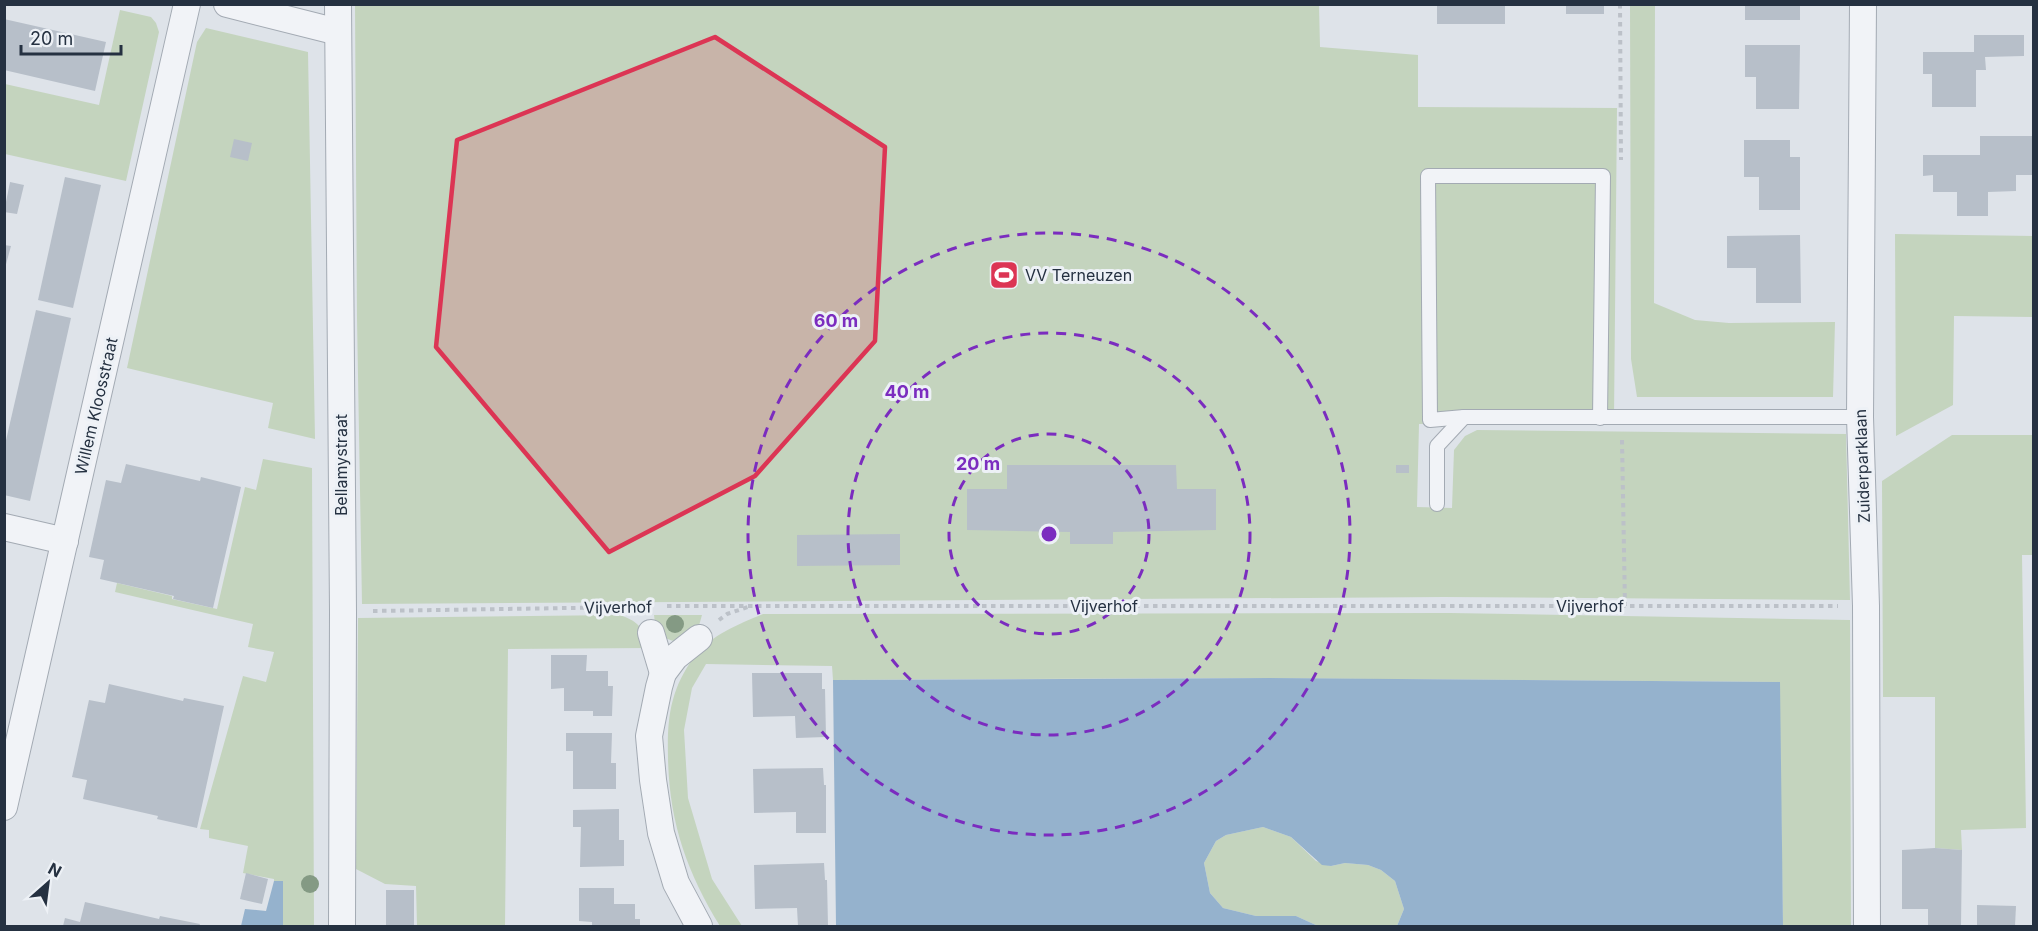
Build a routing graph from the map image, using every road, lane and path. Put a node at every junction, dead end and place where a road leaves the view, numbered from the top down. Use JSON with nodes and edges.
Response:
{"nodes":[{"id":1,"x":187,"y":4,"type":"edge"},
{"id":2,"x":227,"y":4,"type":"edge"},
{"id":3,"x":339,"y":4,"type":"edge"},
{"id":4,"x":1863,"y":4,"type":"edge"},
{"id":5,"x":338,"y":32,"type":"junction"},
{"id":6,"x":1464,"y":417,"type":"junction"},
{"id":7,"x":1860,"y":417,"type":"junction"},
{"id":8,"x":1600,"y":418,"type":"junction"},
{"id":9,"x":1621,"y":418,"type":"junction"},
{"id":10,"x":1437,"y":504,"type":"dead end"},
{"id":11,"x":4,"y":527,"type":"edge"},
{"id":12,"x":65,"y":541,"type":"junction"},
{"id":13,"x":1625,"y":606,"type":"junction"},
{"id":14,"x":1866,"y":606,"type":"junction"},
{"id":15,"x":645,"y":607,"type":"dead end"},
{"id":16,"x":657,"y":607,"type":"dead end"},
{"id":17,"x":342,"y":612,"type":"junction"},
{"id":18,"x":651,"y":633,"type":"dead end"},
{"id":19,"x":699,"y":638,"type":"dead end"},
{"id":20,"x":663,"y":673,"type":"junction"},
{"id":21,"x":4,"y":807,"type":"edge"},
{"id":22,"x":342,"y":927,"type":"edge"},
{"id":23,"x":699,"y":927,"type":"edge"},
{"id":24,"x":1867,"y":927,"type":"edge"}],
"edges":[{"from":1,"to":12,"type":"street","name":"Willem Kloosstraat"},
{"from":2,"to":5,"type":"street"},
{"from":3,"to":5,"type":"street","name":"Bellamystraat"},
{"from":4,"to":7,"type":"street","name":"Zuiderparklaan"},
{"from":5,"to":17,"type":"street","name":"Bellamystraat"},
{"from":6,"to":8,"type":"lane"},
{"from":6,"to":8,"type":"lane"},
{"from":6,"to":10,"type":"lane"},
{"from":7,"to":9,"type":"lane"},
{"from":7,"to":14,"type":"street","name":"Zuiderparklaan"},
{"from":8,"to":9,"type":"lane"},
{"from":9,"to":13,"type":"path"},
{"from":11,"to":12,"type":"street"},
{"from":12,"to":21,"type":"street","name":"Willem Kloosstraat"},
{"from":13,"to":14,"type":"path","name":"Vijverhof"},
{"from":13,"to":16,"type":"path","name":"Vijverhof"},
{"from":14,"to":24,"type":"street","name":"Zuiderparklaan"},
{"from":15,"to":17,"type":"path","name":"Vijverhof"},
{"from":17,"to":22,"type":"street","name":"Bellamystraat"},
{"from":18,"to":20,"type":"street","name":"Vijverhof"},
{"from":19,"to":20,"type":"street"},
{"from":20,"to":23,"type":"street"}]}
